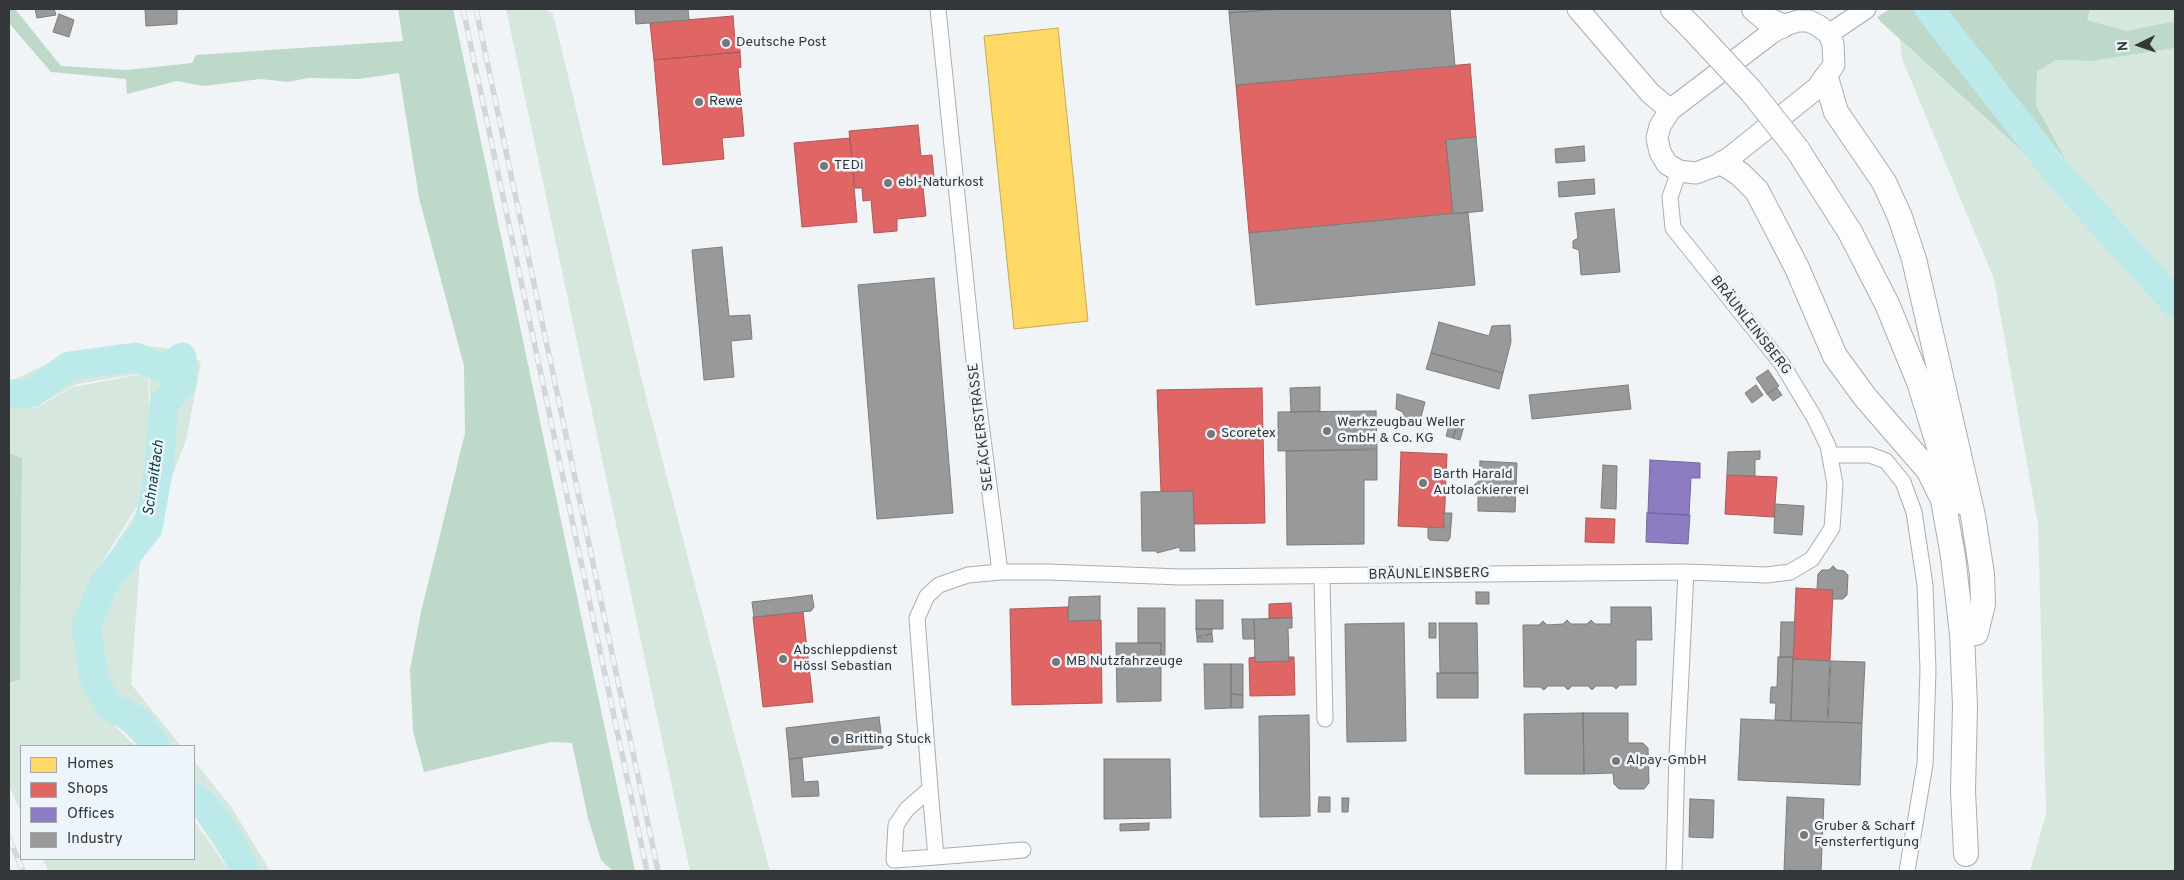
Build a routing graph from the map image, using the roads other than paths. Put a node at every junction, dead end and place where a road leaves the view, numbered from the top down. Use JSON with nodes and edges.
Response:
{"nodes":[{"id":1,"x":938,"y":9,"type":"edge"},
{"id":2,"x":1578,"y":9,"type":"edge"},
{"id":3,"x":1673,"y":9,"type":"edge"},
{"id":4,"x":1754,"y":9,"type":"edge"},
{"id":5,"x":1866,"y":9,"type":"edge"},
{"id":6,"x":1782,"y":26,"type":"junction"},
{"id":7,"x":1829,"y":34,"type":"junction"},
{"id":8,"x":1826,"y":78,"type":"junction"},
{"id":9,"x":1670,"y":110,"type":"junction"},
{"id":10,"x":1723,"y":163,"type":"junction"},
{"id":11,"x":1680,"y":171,"type":"junction"},
{"id":12,"x":1830,"y":455,"type":"junction"},
{"id":13,"x":1000,"y":572,"type":"junction"},
{"id":14,"x":1686,"y":572,"type":"junction"},
{"id":15,"x":1322,"y":576,"type":"junction"},
{"id":16,"x":1976,"y":633,"type":"junction"},
{"id":17,"x":1325,"y":719,"type":"dead end"},
{"id":18,"x":930,"y":789,"type":"junction"},
{"id":19,"x":1023,"y":850,"type":"dead end"},
{"id":20,"x":936,"y":857,"type":"junction"},
{"id":21,"x":1964,"y":862,"type":"edge"},
{"id":22,"x":1674,"y":871,"type":"edge"},
{"id":23,"x":1907,"y":871,"type":"edge"}],
"edges":[{"from":1,"to":13,"type":"street","name":"SEEÄCKERSTRASSE"},
{"from":2,"to":9,"type":"main road"},
{"from":3,"to":16,"type":"main road","bridge":true},
{"from":4,"to":6,"type":"main road"},
{"from":5,"to":7,"type":"street"},
{"from":6,"to":7,"type":"main road"},
{"from":6,"to":9,"type":"main road"},
{"from":7,"to":8,"type":"main road"},
{"from":8,"to":10,"type":"main road"},
{"from":8,"to":16,"type":"main road"},
{"from":9,"to":11,"type":"main road"},
{"from":10,"to":11,"type":"main road"},
{"from":10,"to":21,"type":"main road"},
{"from":11,"to":12,"type":"street","name":"BRÄUNLEINSBERG"},
{"from":12,"to":14,"type":"street","name":"BRÄUNLEINSBERG"},
{"from":12,"to":23,"type":"street"},
{"from":13,"to":15,"type":"street","name":"BRÄUNLEINSBERG"},
{"from":13,"to":18,"type":"street"},
{"from":14,"to":15,"type":"street","name":"BRÄUNLEINSBERG"},
{"from":14,"to":22,"type":"street"},
{"from":15,"to":17,"type":"street"},
{"from":16,"to":21,"type":"main road"},
{"from":18,"to":20,"type":"street"},
{"from":18,"to":20,"type":"street"},
{"from":19,"to":20,"type":"street"}]}
